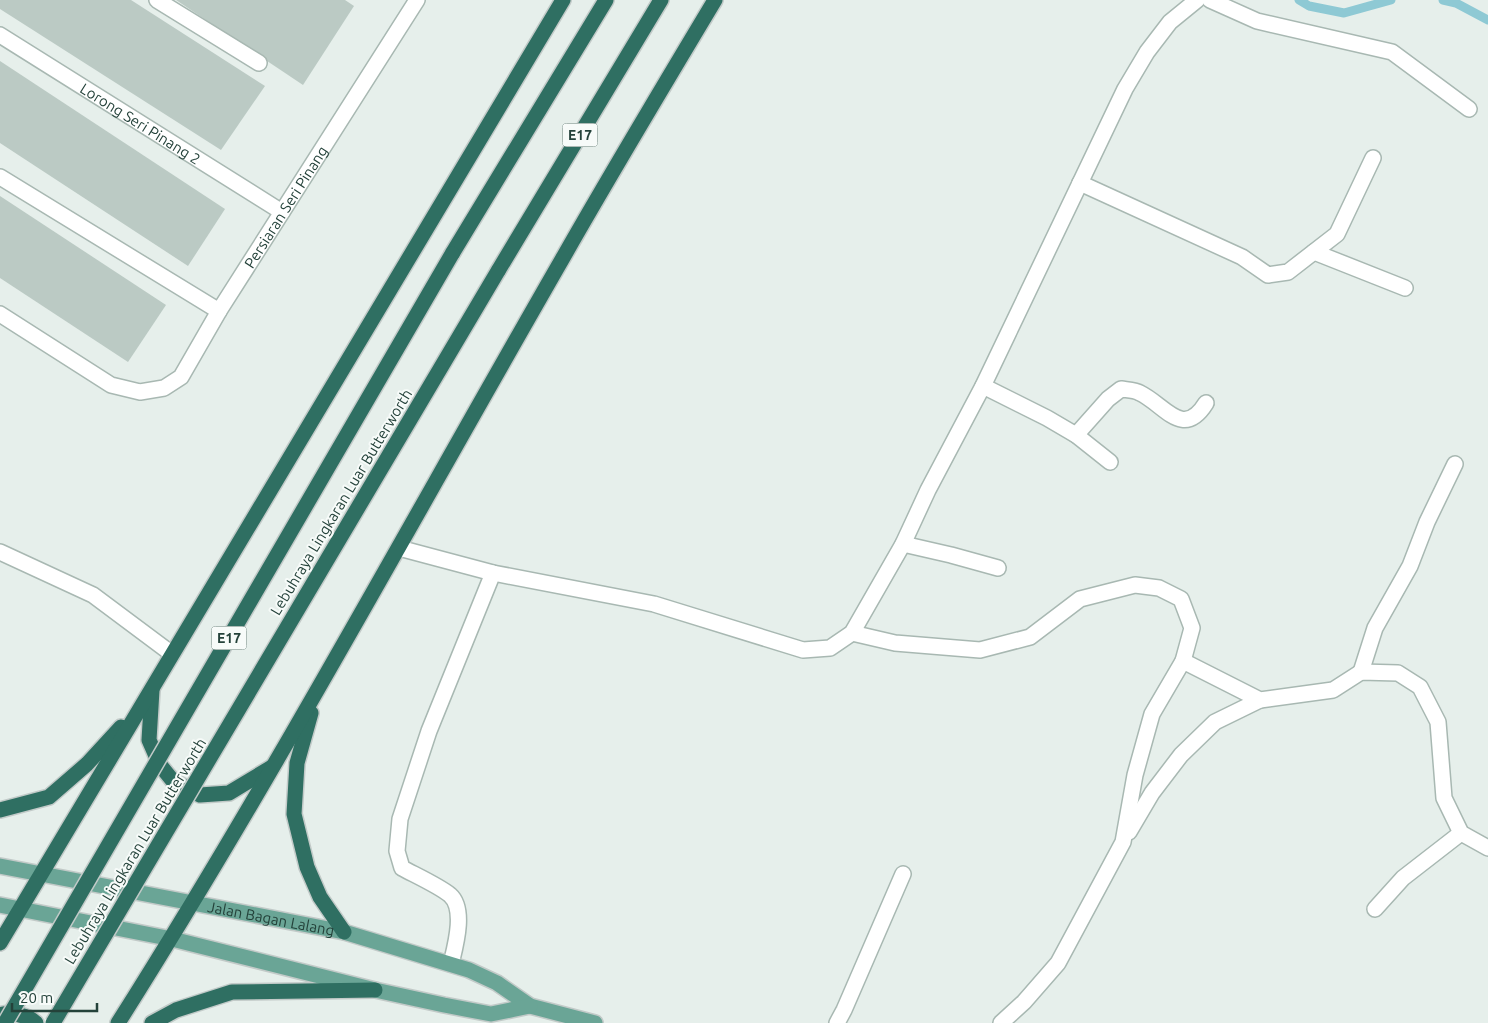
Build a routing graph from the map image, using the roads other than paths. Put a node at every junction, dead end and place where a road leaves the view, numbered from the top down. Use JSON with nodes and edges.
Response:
{"nodes":[{"id":1,"x":157,"y":0,"type":"edge"},
{"id":2,"x":417,"y":0,"type":"edge"},
{"id":3,"x":563,"y":0,"type":"edge"},
{"id":4,"x":606,"y":0,"type":"edge"},
{"id":5,"x":661,"y":0,"type":"edge"},
{"id":6,"x":714,"y":0,"type":"edge"},
{"id":7,"x":1197,"y":0,"type":"edge"},
{"id":8,"x":1210,"y":0,"type":"edge"},
{"id":9,"x":0,"y":35,"type":"edge"},
{"id":10,"x":259,"y":63,"type":"dead end"},
{"id":11,"x":1468,"y":109,"type":"dead end"},
{"id":12,"x":1373,"y":158,"type":"dead end"},
{"id":13,"x":0,"y":177,"type":"edge"},
{"id":14,"x":1080,"y":183,"type":"junction"},
{"id":15,"x":282,"y":212,"type":"junction"},
{"id":16,"x":1314,"y":252,"type":"junction"},
{"id":17,"x":1405,"y":288,"type":"dead end"},
{"id":18,"x":219,"y":311,"type":"junction"},
{"id":19,"x":0,"y":314,"type":"edge"},
{"id":20,"x":983,"y":386,"type":"junction"},
{"id":21,"x":1206,"y":403,"type":"dead end"},
{"id":22,"x":1076,"y":435,"type":"junction"},
{"id":23,"x":1110,"y":462,"type":"dead end"},
{"id":24,"x":1455,"y":464,"type":"dead end"},
{"id":25,"x":903,"y":544,"type":"junction"},
{"id":26,"x":399,"y":548,"type":"junction"},
{"id":27,"x":0,"y":552,"type":"edge"},
{"id":28,"x":998,"y":568,"type":"dead end"},
{"id":29,"x":493,"y":573,"type":"junction"},
{"id":30,"x":852,"y":633,"type":"junction"},
{"id":31,"x":172,"y":654,"type":"junction"},
{"id":32,"x":1183,"y":661,"type":"junction"},
{"id":33,"x":1361,"y":672,"type":"junction"},
{"id":34,"x":153,"y":686,"type":"junction"},
{"id":35,"x":317,"y":689,"type":"junction"},
{"id":36,"x":1260,"y":700,"type":"junction"},
{"id":37,"x":143,"y":702,"type":"junction"},
{"id":38,"x":275,"y":765,"type":"junction"},
{"id":39,"x":0,"y":810,"type":"edge"},
{"id":40,"x":1461,"y":833,"type":"junction"},
{"id":41,"x":1123,"y":842,"type":"junction"},
{"id":42,"x":1488,"y":848,"type":"edge"},
{"id":43,"x":0,"y":866,"type":"edge"},
{"id":44,"x":40,"y":874,"type":"junction"},
{"id":45,"x":903,"y":874,"type":"dead end"},
{"id":46,"x":192,"y":904,"type":"junction"},
{"id":47,"x":0,"y":905,"type":"edge"},
{"id":48,"x":21,"y":908,"type":"junction"},
{"id":49,"x":1375,"y":909,"type":"dead end"},
{"id":50,"x":344,"y":932,"type":"junction"},
{"id":51,"x":172,"y":939,"type":"junction"},
{"id":52,"x":0,"y":943,"type":"edge"},
{"id":53,"x":451,"y":964,"type":"junction"},
{"id":54,"x":376,"y":990,"type":"junction"},
{"id":55,"x":530,"y":1006,"type":"junction"},
{"id":56,"x":0,"y":1015,"type":"edge"},
{"id":57,"x":550,"y":1017,"type":"edge"},
{"id":58,"x":5,"y":1023,"type":"edge"},
{"id":59,"x":36,"y":1023,"type":"edge"},
{"id":60,"x":54,"y":1023,"type":"edge"},
{"id":61,"x":118,"y":1023,"type":"edge"},
{"id":62,"x":152,"y":1023,"type":"edge"},
{"id":63,"x":595,"y":1023,"type":"edge"},
{"id":64,"x":837,"y":1023,"type":"edge"},
{"id":65,"x":1001,"y":1023,"type":"edge"}],
"edges":[{"from":1,"to":10,"type":"street"},
{"from":2,"to":15,"type":"street","name":"Persiaran Seri Pinang"},
{"from":3,"to":31,"type":"highway"},
{"from":4,"to":58,"type":"highway","name":"Lebuhraya Lingkaran Luar Butterworth","number":"E17","bridge":true},
{"from":5,"to":60,"type":"highway","name":"Lebuhraya Lingkaran Luar Butterworth","number":"E17","bridge":true},
{"from":6,"to":26,"type":"highway"},
{"from":7,"to":14,"type":"street"},
{"from":8,"to":11,"type":"street"},
{"from":9,"to":15,"type":"street","name":"Lorong Seri Pinang 2"},
{"from":12,"to":16,"type":"street"},
{"from":13,"to":18,"type":"street"},
{"from":14,"to":16,"type":"street"},
{"from":14,"to":20,"type":"street"},
{"from":15,"to":18,"type":"street","name":"Persiaran Seri Pinang"},
{"from":16,"to":17,"type":"street"},
{"from":18,"to":19,"type":"street","name":"Persiaran Seri Pinang"},
{"from":20,"to":22,"type":"street"},
{"from":20,"to":25,"type":"street"},
{"from":21,"to":22,"type":"street"},
{"from":22,"to":23,"type":"street"},
{"from":24,"to":33,"type":"street"},
{"from":25,"to":28,"type":"street"},
{"from":25,"to":30,"type":"street"},
{"from":26,"to":29,"type":"street"},
{"from":26,"to":35,"type":"highway"},
{"from":27,"to":31,"type":"street"},
{"from":29,"to":30,"type":"street"},
{"from":29,"to":53,"type":"street"},
{"from":30,"to":32,"type":"street"},
{"from":31,"to":34,"type":"highway"},
{"from":32,"to":36,"type":"street"},
{"from":32,"to":41,"type":"street"},
{"from":33,"to":36,"type":"street"},
{"from":33,"to":40,"type":"street"},
{"from":34,"to":37,"type":"highway"},
{"from":34,"to":38,"type":"highway"},
{"from":35,"to":38,"type":"highway"},
{"from":35,"to":50,"type":"highway"},
{"from":36,"to":41,"type":"street"},
{"from":37,"to":39,"type":"highway"},
{"from":37,"to":44,"type":"highway"},
{"from":38,"to":46,"type":"highway"},
{"from":40,"to":42,"type":"street"},
{"from":40,"to":49,"type":"street"},
{"from":41,"to":65,"type":"street"},
{"from":43,"to":44,"type":"main road","name":"Jalan Bagan Lalang"},
{"from":44,"to":46,"type":"main road","name":"Jalan Bagan Lalang"},
{"from":44,"to":48,"type":"highway"},
{"from":45,"to":64,"type":"street"},
{"from":46,"to":50,"type":"main road","name":"Jalan Bagan Lalang"},
{"from":46,"to":51,"type":"highway"},
{"from":47,"to":48,"type":"main road","name":"Jalan Bagan Lalang"},
{"from":48,"to":51,"type":"main road","name":"Jalan Bagan Lalang"},
{"from":48,"to":52,"type":"highway"},
{"from":50,"to":53,"type":"main road","name":"Jalan Bagan Lalang"},
{"from":51,"to":54,"type":"main road","name":"Jalan Bagan Lalang"},
{"from":51,"to":61,"type":"highway"},
{"from":53,"to":55,"type":"main road","name":"Jalan Bagan Lalang"},
{"from":54,"to":55,"type":"main road","name":"Jalan Bagan Lalang"},
{"from":54,"to":62,"type":"highway"},
{"from":55,"to":57,"type":"main road","name":"Jalan Bagan Lalang"},
{"from":56,"to":59,"type":"highway"},
{"from":57,"to":63,"type":"main road","name":"Jalan Bagan Lalang"}]}
